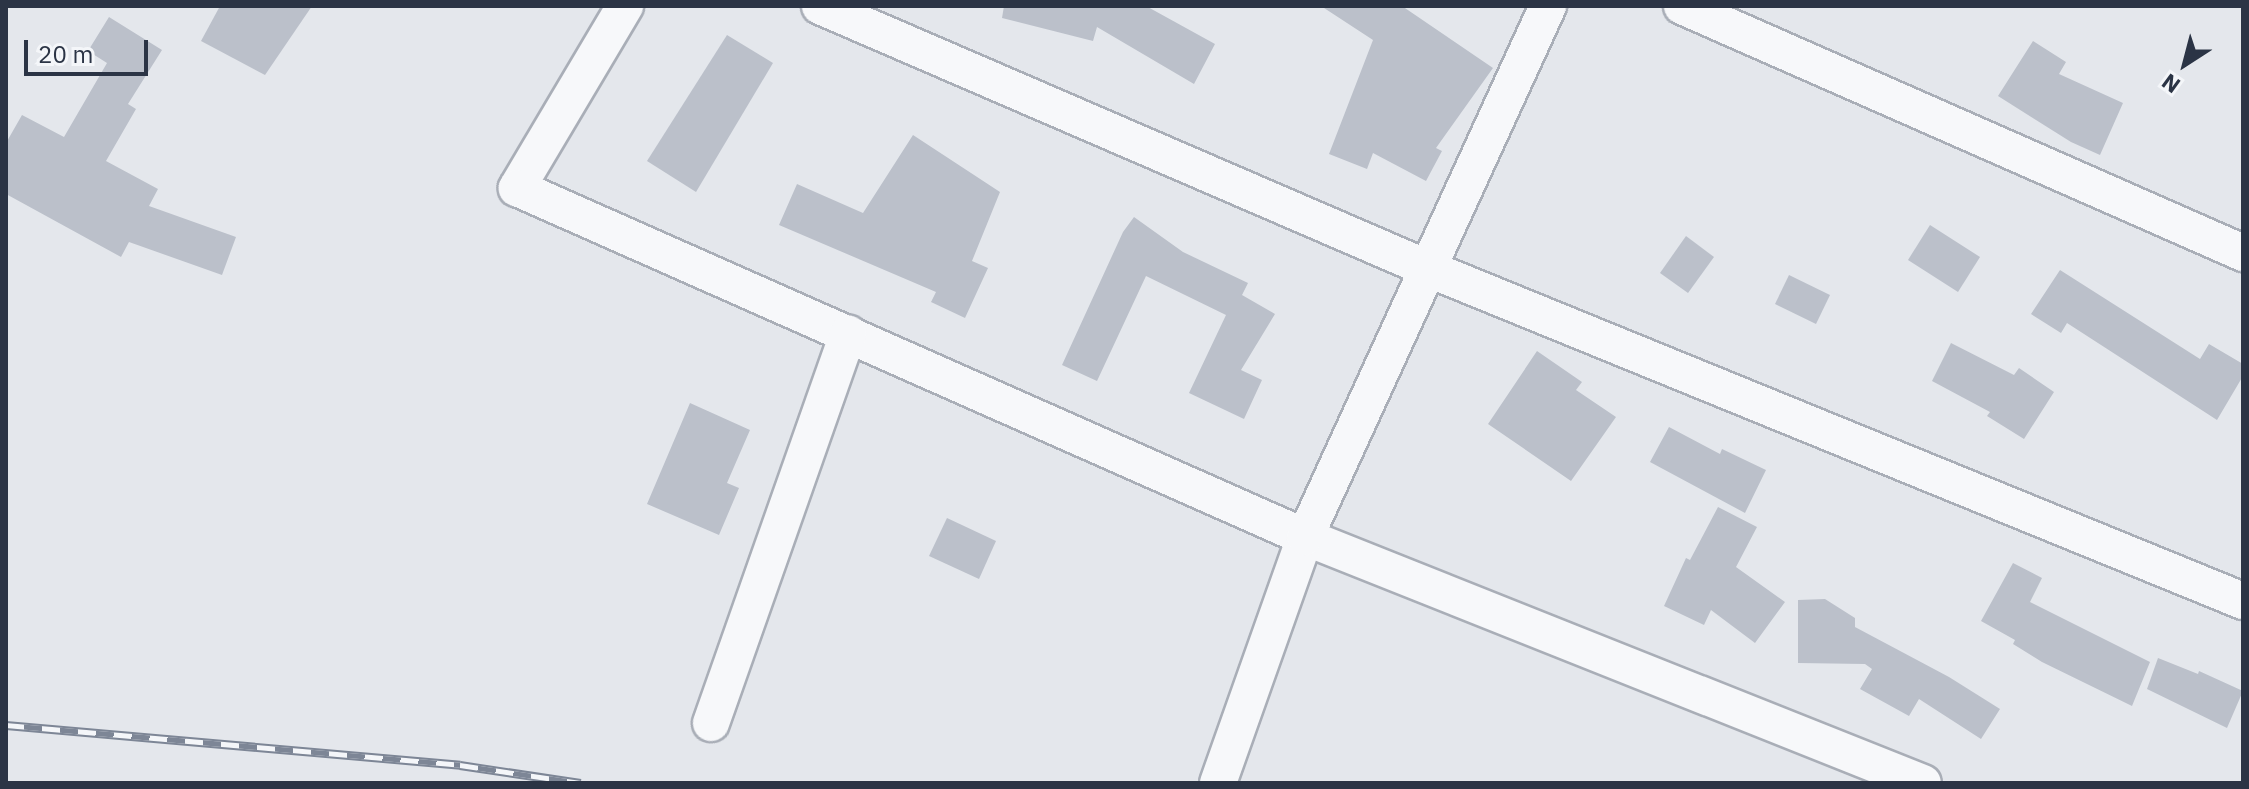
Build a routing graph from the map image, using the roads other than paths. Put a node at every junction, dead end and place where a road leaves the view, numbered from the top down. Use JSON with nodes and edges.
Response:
{"nodes":[{"id":1,"x":625,"y":6,"type":"edge"},
{"id":2,"x":820,"y":6,"type":"edge"},
{"id":3,"x":1548,"y":6,"type":"edge"},
{"id":4,"x":1682,"y":6,"type":"edge"},
{"id":5,"x":2243,"y":253,"type":"edge"},
{"id":6,"x":1429,"y":269,"type":"junction"},
{"id":7,"x":848,"y":333,"type":"junction"},
{"id":8,"x":1305,"y":537,"type":"junction"},
{"id":9,"x":2243,"y":601,"type":"edge"},
{"id":10,"x":711,"y":723,"type":"dead end"},
{"id":11,"x":1218,"y":783,"type":"edge"},
{"id":12,"x":1923,"y":783,"type":"edge"}],
"edges":[{"from":1,"to":7,"type":"street"},
{"from":2,"to":6,"type":"street"},
{"from":3,"to":6,"type":"street"},
{"from":4,"to":5,"type":"street"},
{"from":6,"to":8,"type":"street"},
{"from":6,"to":9,"type":"street"},
{"from":7,"to":8,"type":"street"},
{"from":7,"to":10,"type":"street"},
{"from":8,"to":11,"type":"street"},
{"from":8,"to":12,"type":"street"}]}
